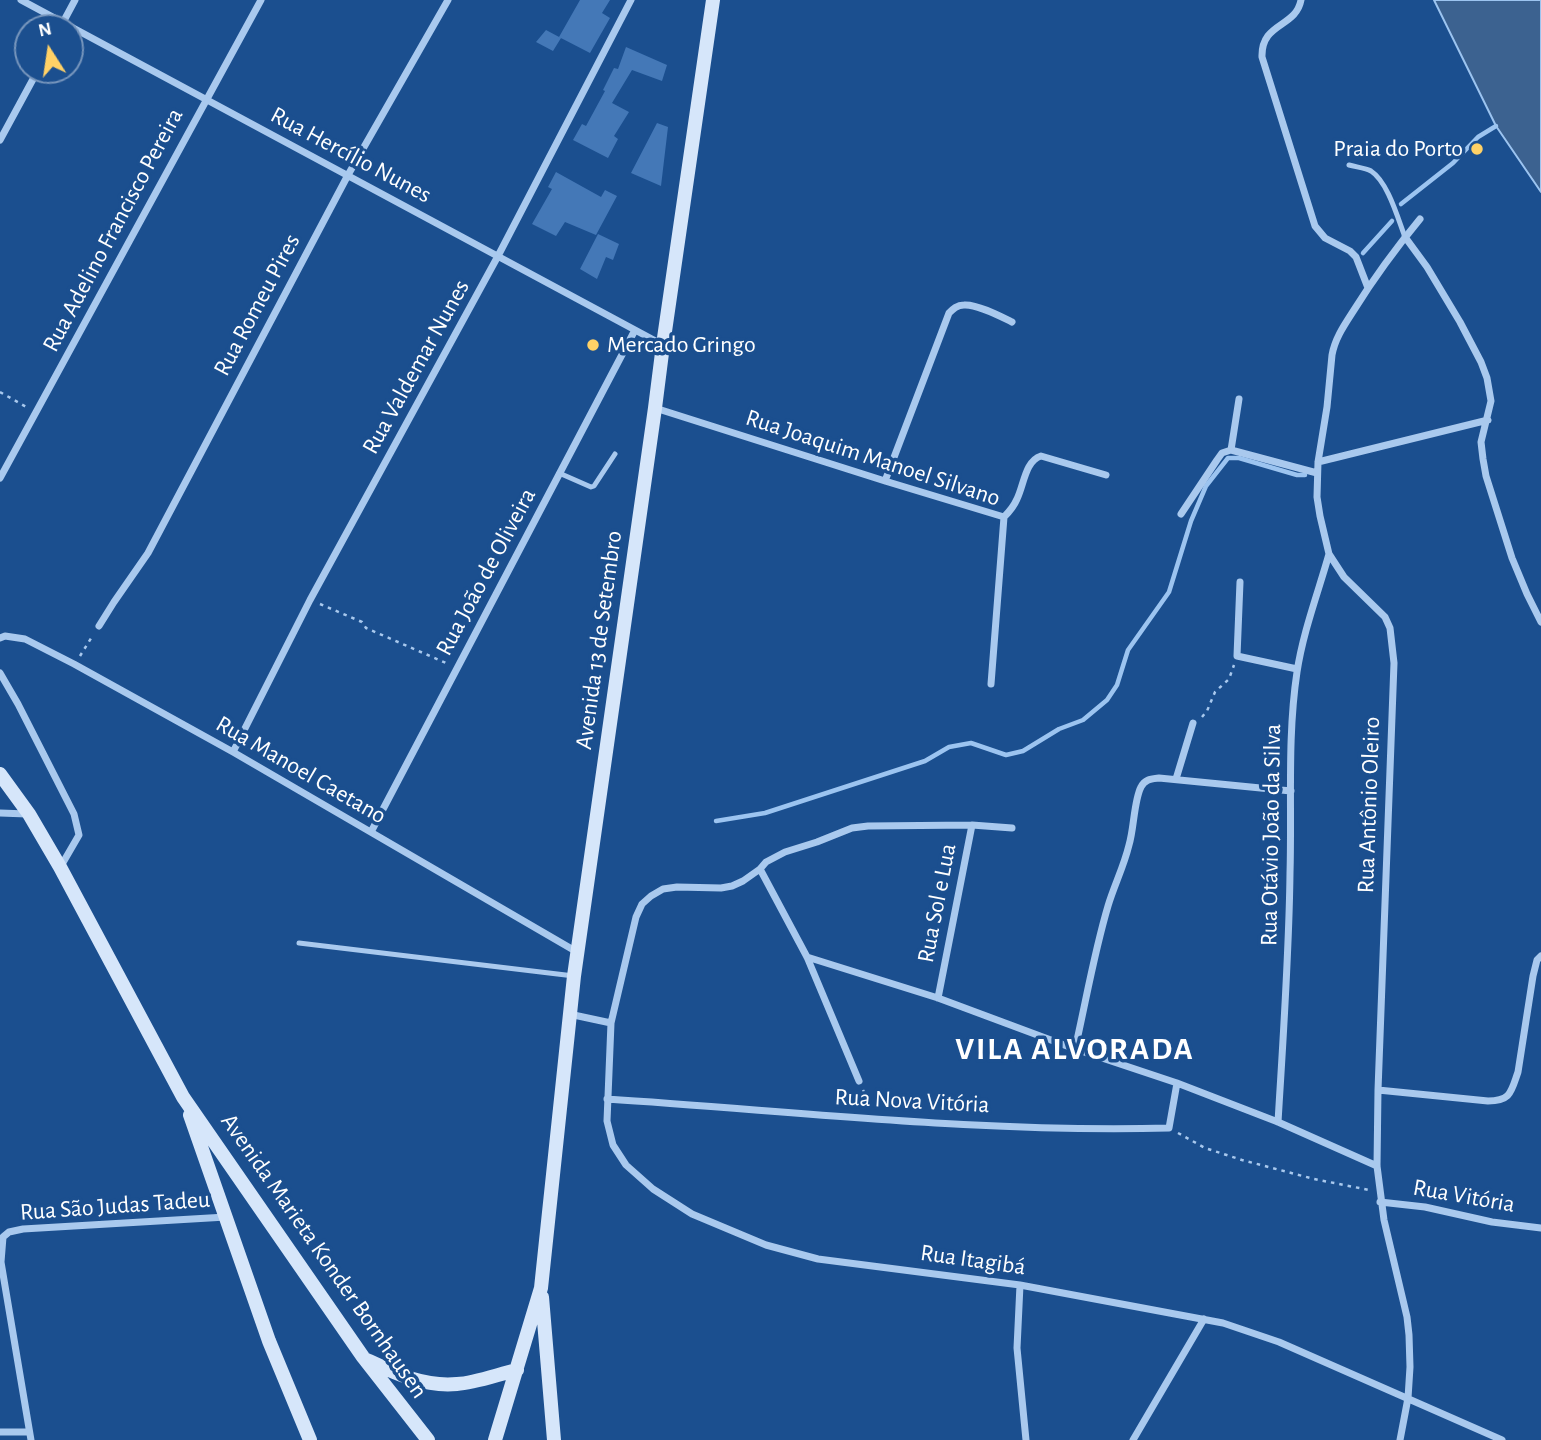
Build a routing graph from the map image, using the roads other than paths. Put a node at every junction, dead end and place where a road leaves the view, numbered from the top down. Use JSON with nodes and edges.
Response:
{"nodes":[{"id":1,"x":22,"y":0,"type":"edge"},
{"id":2,"x":261,"y":0,"type":"edge"},
{"id":3,"x":448,"y":0,"type":"edge"},
{"id":4,"x":631,"y":0,"type":"edge"},
{"id":5,"x":713,"y":0,"type":"edge"},
{"id":6,"x":1301,"y":0,"type":"edge"},
{"id":7,"x":44,"y":14,"type":"edge"},
{"id":8,"x":84,"y":36,"type":"edge"},
{"id":9,"x":30,"y":84,"type":"edge"},
{"id":10,"x":205,"y":99,"type":"junction"},
{"id":11,"x":0,"y":139,"type":"edge"},
{"id":12,"x":1349,"y":165,"type":"dead end"},
{"id":13,"x":348,"y":175,"type":"junction"},
{"id":14,"x":1420,"y":219,"type":"dead end"},
{"id":15,"x":1405,"y":237,"type":"junction"},
{"id":16,"x":498,"y":256,"type":"junction"},
{"id":17,"x":1368,"y":288,"type":"junction"},
{"id":18,"x":1012,"y":322,"type":"dead end"},
{"id":19,"x":635,"y":330,"type":"junction"},
{"id":20,"x":663,"y":345,"type":"junction"},
{"id":21,"x":1238,"y":399,"type":"dead end"},
{"id":22,"x":655,"y":408,"type":"junction"},
{"id":23,"x":1488,"y":420,"type":"junction"},
{"id":24,"x":1231,"y":450,"type":"junction"},
{"id":25,"x":615,"y":454,"type":"dead end"},
{"id":26,"x":1318,"y":462,"type":"junction"},
{"id":27,"x":559,"y":473,"type":"junction"},
{"id":28,"x":1317,"y":473,"type":"junction"},
{"id":29,"x":1106,"y":475,"type":"dead end"},
{"id":30,"x":0,"y":478,"type":"edge"},
{"id":31,"x":885,"y":481,"type":"junction"},
{"id":32,"x":1181,"y":514,"type":"dead end"},
{"id":33,"x":1004,"y":517,"type":"junction"},
{"id":34,"x":1329,"y":554,"type":"junction"},
{"id":35,"x":1240,"y":582,"type":"dead end"},
{"id":36,"x":1541,"y":622,"type":"edge"},
{"id":37,"x":99,"y":626,"type":"road end"},
{"id":38,"x":0,"y":638,"type":"edge"},
{"id":39,"x":1297,"y":670,"type":"junction"},
{"id":40,"x":0,"y":673,"type":"edge"},
{"id":41,"x":991,"y":684,"type":"dead end"},
{"id":42,"x":1193,"y":723,"type":"road end"},
{"id":43,"x":233,"y":752,"type":"junction"},
{"id":44,"x":0,"y":774,"type":"edge"},
{"id":45,"x":1176,"y":779,"type":"junction"},
{"id":46,"x":1291,"y":791,"type":"junction"},
{"id":47,"x":0,"y":813,"type":"edge"},
{"id":48,"x":29,"y":814,"type":"junction"},
{"id":49,"x":972,"y":825,"type":"junction"},
{"id":50,"x":1012,"y":828,"type":"dead end"},
{"id":51,"x":371,"y":832,"type":"junction"},
{"id":52,"x":60,"y":866,"type":"junction"},
{"id":53,"x":760,"y":869,"type":"junction"},
{"id":54,"x":299,"y":943,"type":"dead end"},
{"id":55,"x":577,"y":952,"type":"junction"},
{"id":56,"x":1541,"y":956,"type":"edge"},
{"id":57,"x":807,"y":957,"type":"junction"},
{"id":58,"x":574,"y":976,"type":"junction"},
{"id":59,"x":938,"y":998,"type":"junction"},
{"id":60,"x":569,"y":1014,"type":"junction"},
{"id":61,"x":611,"y":1023,"type":"junction"},
{"id":62,"x":1075,"y":1049,"type":"junction"},
{"id":63,"x":859,"y":1081,"type":"road end"},
{"id":64,"x":1177,"y":1083,"type":"junction"},
{"id":65,"x":1378,"y":1090,"type":"junction"},
{"id":66,"x":183,"y":1097,"type":"junction"},
{"id":67,"x":607,"y":1099,"type":"junction"},
{"id":68,"x":1278,"y":1122,"type":"junction"},
{"id":69,"x":1377,"y":1166,"type":"junction"},
{"id":70,"x":1380,"y":1202,"type":"junction"},
{"id":71,"x":226,"y":1217,"type":"junction"},
{"id":72,"x":1541,"y":1228,"type":"edge"},
{"id":73,"x":1020,"y":1285,"type":"junction"},
{"id":74,"x":541,"y":1288,"type":"junction"},
{"id":75,"x":1204,"y":1319,"type":"junction"},
{"id":76,"x":363,"y":1357,"type":"junction"},
{"id":77,"x":517,"y":1370,"type":"junction"},
{"id":78,"x":1408,"y":1398,"type":"junction"},
{"id":79,"x":0,"y":1432,"type":"edge"},
{"id":80,"x":30,"y":1436,"type":"edge"},
{"id":81,"x":310,"y":1440,"type":"edge"},
{"id":82,"x":428,"y":1440,"type":"edge"},
{"id":83,"x":495,"y":1440,"type":"edge"},
{"id":84,"x":554,"y":1440,"type":"edge"},
{"id":85,"x":1026,"y":1440,"type":"edge"},
{"id":86,"x":1133,"y":1440,"type":"edge"},
{"id":87,"x":1400,"y":1440,"type":"edge"},
{"id":88,"x":1502,"y":1440,"type":"edge"}],
"edges":[{"from":1,"to":7,"type":"street","name":"Rua Hercílio Nunes"},
{"from":2,"to":10,"type":"street","name":"Rua Adelino Francisco Pereira"},
{"from":3,"to":13,"type":"street","name":"Rua Romeu Pires"},
{"from":4,"to":16,"type":"street","name":"Rua Valdemar Nunes"},
{"from":5,"to":20,"type":"main road","name":"Avenida 13 de Setembro"},
{"from":6,"to":17,"type":"street"},
{"from":8,"to":10,"type":"street","name":"Rua Hercílio Nunes"},
{"from":9,"to":11,"type":"street"},
{"from":10,"to":13,"type":"street","name":"Rua Hercílio Nunes"},
{"from":10,"to":30,"type":"street","name":"Rua Adelino Francisco Pereira"},
{"from":12,"to":15,"type":"lane"},
{"from":13,"to":16,"type":"street","name":"Rua Hercílio Nunes"},
{"from":13,"to":37,"type":"street","name":"Rua Romeu Pires"},
{"from":14,"to":15,"type":"street","name":"Rua Antônio Oleiro"},
{"from":15,"to":17,"type":"street","name":"Rua Antônio Oleiro"},
{"from":15,"to":23,"type":"street"},
{"from":16,"to":19,"type":"street","name":"Rua Hercílio Nunes"},
{"from":16,"to":43,"type":"street","name":"Rua Valdemar Nunes"},
{"from":17,"to":26,"type":"street","name":"Rua Antônio Oleiro"},
{"from":18,"to":31,"type":"street"},
{"from":19,"to":20,"type":"street","name":"Rua Hercílio Nunes"},
{"from":19,"to":27,"type":"street","name":"Rua João de Oliveira"},
{"from":20,"to":22,"type":"main road","name":"Avenida 13 de Setembro"},
{"from":21,"to":24,"type":"street"},
{"from":22,"to":31,"type":"street","name":"Rua Joaquim Manoel Silvano"},
{"from":22,"to":55,"type":"main road","name":"Avenida 13 de Setembro"},
{"from":23,"to":26,"type":"street"},
{"from":23,"to":36,"type":"street"},
{"from":24,"to":28,"type":"street"},
{"from":24,"to":32,"type":"street"},
{"from":25,"to":27,"type":"lane"},
{"from":26,"to":28,"type":"street","name":"Rua Antônio Oleiro"},
{"from":27,"to":51,"type":"street","name":"Rua João de Oliveira"},
{"from":28,"to":34,"type":"street","name":"Rua Antônio Oleiro"},
{"from":29,"to":33,"type":"street"},
{"from":31,"to":33,"type":"street","name":"Rua Joaquim Manoel Silvano"},
{"from":33,"to":41,"type":"street","name":"Rua Joaquim Manoel Silvano"},
{"from":34,"to":39,"type":"street","name":"Rua Otávio João da Silva"},
{"from":34,"to":65,"type":"street","name":"Rua Antônio Oleiro"},
{"from":35,"to":39,"type":"street"},
{"from":38,"to":43,"type":"street","name":"Rua Manoel Caetano"},
{"from":39,"to":46,"type":"street","name":"Rua Otávio João da Silva"},
{"from":40,"to":52,"type":"street"},
{"from":42,"to":45,"type":"street"},
{"from":43,"to":51,"type":"street","name":"Rua Manoel Caetano"},
{"from":44,"to":48,"type":"main road","name":"Avenida Marieta Konder Bornhausen"},
{"from":45,"to":46,"type":"street"},
{"from":45,"to":62,"type":"street"},
{"from":46,"to":68,"type":"street","name":"Rua Otávio João da Silva"},
{"from":47,"to":48,"type":"street"},
{"from":48,"to":52,"type":"main road","name":"Avenida Marieta Konder Bornhausen"},
{"from":49,"to":50,"type":"street"},
{"from":49,"to":53,"type":"street","name":"Rua Sol e Lua"},
{"from":49,"to":59,"type":"street","name":"Rua Sol e Lua"},
{"from":51,"to":55,"type":"street","name":"Rua Manoel Caetano"},
{"from":52,"to":66,"type":"main road","name":"Avenida Marieta Konder Bornhausen"},
{"from":53,"to":57,"type":"street"},
{"from":53,"to":61,"type":"street","name":"Rua Sol e Lua"},
{"from":54,"to":58,"type":"lane"},
{"from":55,"to":58,"type":"main road","name":"Avenida 13 de Setembro"},
{"from":56,"to":65,"type":"street"},
{"from":57,"to":59,"type":"street"},
{"from":57,"to":63,"type":"street"},
{"from":58,"to":60,"type":"main road","name":"Avenida 13 de Setembro"},
{"from":59,"to":62,"type":"street"},
{"from":60,"to":61,"type":"street"},
{"from":60,"to":74,"type":"main road","name":"Avenida 13 de Setembro"},
{"from":61,"to":67,"type":"street","name":"Rua Itagibá"},
{"from":62,"to":64,"type":"street"},
{"from":64,"to":67,"type":"street","name":"Rua Nova Vitória"},
{"from":64,"to":68,"type":"street"},
{"from":65,"to":69,"type":"street","name":"Rua Antônio Oleiro"},
{"from":66,"to":71,"type":"main road","name":"Avenida Marieta Konder Bornhausen"},
{"from":66,"to":76,"type":"main road","name":"Avenida Marieta Konder Bornhausen"},
{"from":67,"to":73,"type":"street","name":"Rua Itagibá"},
{"from":68,"to":69,"type":"street"},
{"from":69,"to":70,"type":"street","name":"Rua Antônio Oleiro"},
{"from":70,"to":72,"type":"street","name":"Rua Vitória"},
{"from":70,"to":78,"type":"street","name":"Rua Antônio Oleiro"},
{"from":71,"to":80,"type":"street","name":"Rua São Judas Tadeu"},
{"from":71,"to":81,"type":"main road","name":"Avenida Marieta Konder Bornhausen"},
{"from":73,"to":75,"type":"street","name":"Rua Itagibá"},
{"from":73,"to":85,"type":"street"},
{"from":74,"to":77,"type":"main road","name":"Avenida 13 de Setembro"},
{"from":74,"to":84,"type":"main road","name":"Avenida 13 de Setembro"},
{"from":75,"to":78,"type":"street","name":"Rua Itagibá"},
{"from":75,"to":86,"type":"street"},
{"from":76,"to":77,"type":"main road"},
{"from":76,"to":82,"type":"main road","name":"Avenida Marieta Konder Bornhausen"},
{"from":77,"to":83,"type":"main road","name":"Avenida 13 de Setembro"},
{"from":78,"to":87,"type":"street","name":"Rua Antônio Oleiro"},
{"from":78,"to":88,"type":"street","name":"Rua Itagibá"},
{"from":79,"to":80,"type":"street"}]}
